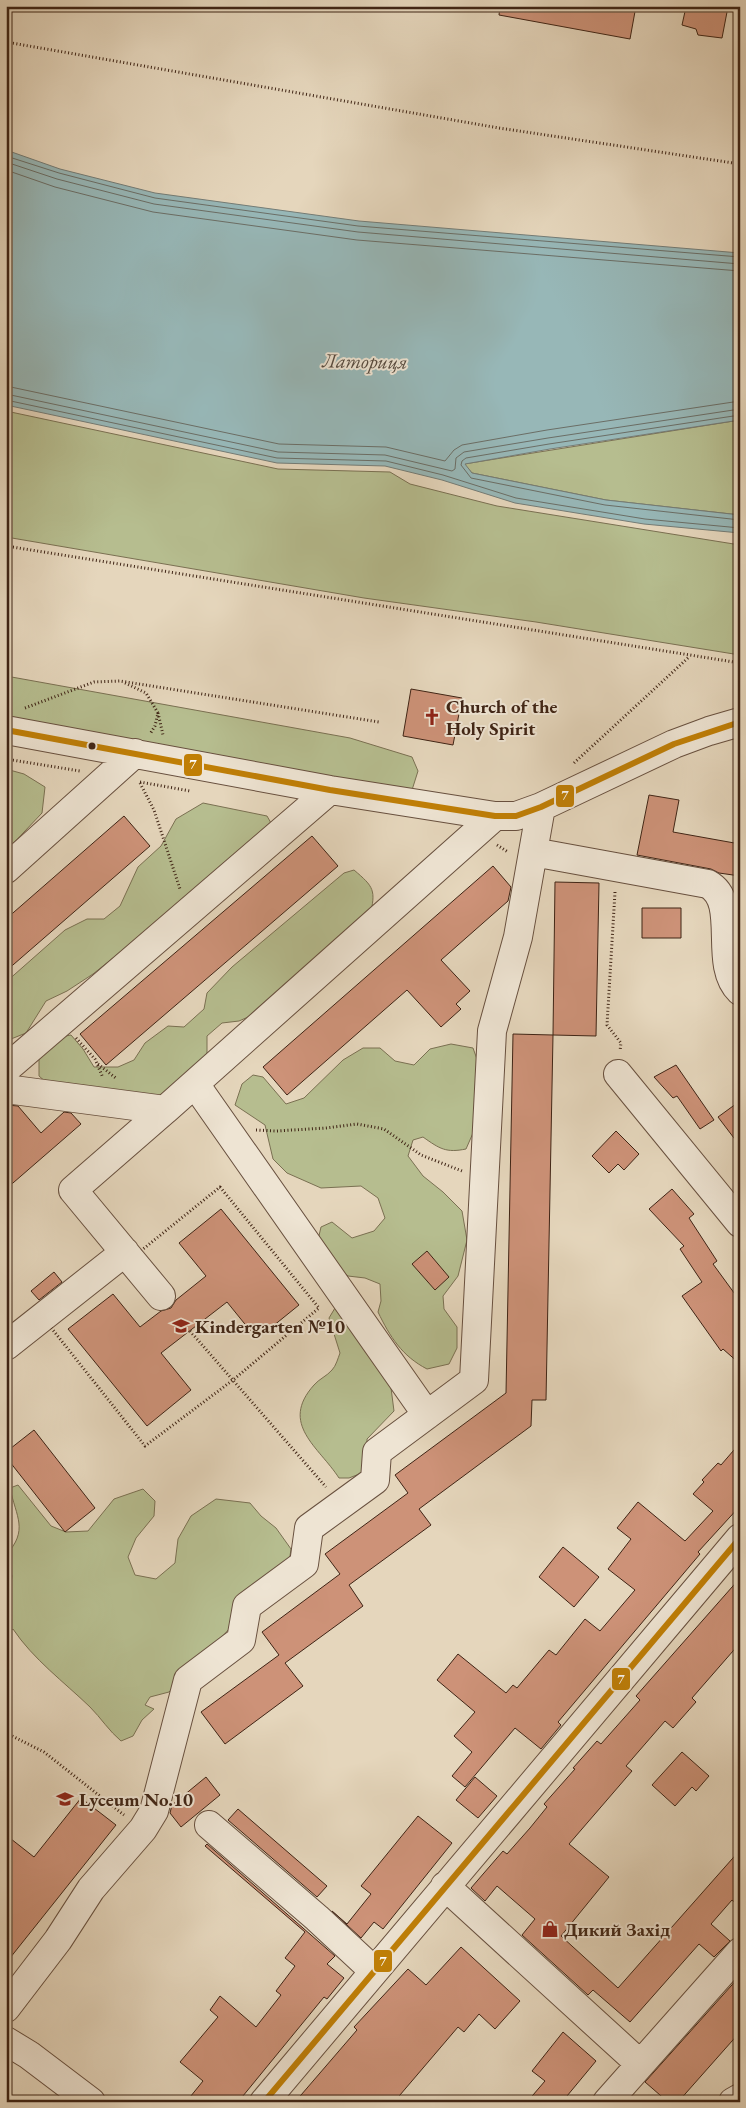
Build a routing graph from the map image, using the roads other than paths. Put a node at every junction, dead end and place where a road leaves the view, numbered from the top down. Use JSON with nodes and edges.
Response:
{"nodes":[{"id":1,"x":740,"y":722,"type":"edge"},
{"id":2,"x":6,"y":730,"type":"edge"},
{"id":3,"x":135,"y":753,"type":"junction"},
{"id":4,"x":330,"y":790,"type":"junction"},
{"id":5,"x":541,"y":807,"type":"junction"},
{"id":6,"x":495,"y":816,"type":"junction"},
{"id":7,"x":533,"y":852,"type":"junction"},
{"id":8,"x":6,"y":869,"type":"edge"},
{"id":9,"x":740,"y":991,"type":"edge"},
{"id":10,"x":6,"y":1069,"type":"edge"},
{"id":11,"x":618,"y":1074,"type":"road end"},
{"id":12,"x":195,"y":1084,"type":"junction"},
{"id":13,"x":6,"y":1089,"type":"edge"},
{"id":14,"x":165,"y":1110,"type":"junction"},
{"id":15,"x":740,"y":1223,"type":"edge"},
{"id":16,"x":128,"y":1256,"type":"junction"},
{"id":17,"x":161,"y":1296,"type":"dead end"},
{"id":18,"x":6,"y":1346,"type":"edge"},
{"id":19,"x":427,"y":1415,"type":"junction"},
{"id":20,"x":740,"y":1538,"type":"edge"},
{"id":21,"x":209,"y":1825,"type":"dead end"},
{"id":22,"x":445,"y":1886,"type":"junction"},
{"id":23,"x":740,"y":1952,"type":"edge"},
{"id":24,"x":374,"y":1971,"type":"junction"},
{"id":25,"x":6,"y":2008,"type":"edge"},
{"id":26,"x":6,"y":2041,"type":"edge"},
{"id":27,"x":640,"y":2064,"type":"junction"},
{"id":28,"x":740,"y":2098,"type":"edge"},
{"id":29,"x":613,"y":2100,"type":"edge"},
{"id":30,"x":91,"y":2102,"type":"edge"},
{"id":31,"x":264,"y":2102,"type":"edge"},
{"id":32,"x":733,"y":2102,"type":"edge"}],
"edges":[{"from":1,"to":5,"type":"street"},
{"from":2,"to":3,"type":"street"},
{"from":3,"to":4,"type":"street"},
{"from":3,"to":8,"type":"street"},
{"from":4,"to":6,"type":"street"},
{"from":4,"to":10,"type":"street"},
{"from":5,"to":6,"type":"street"},
{"from":5,"to":7,"type":"street"},
{"from":6,"to":12,"type":"street"},
{"from":7,"to":9,"type":"street"},
{"from":7,"to":19,"type":"street"},
{"from":11,"to":15,"type":"street"},
{"from":12,"to":14,"type":"street"},
{"from":12,"to":19,"type":"street"},
{"from":13,"to":14,"type":"street"},
{"from":14,"to":16,"type":"street"},
{"from":16,"to":17,"type":"street"},
{"from":16,"to":18,"type":"street"},
{"from":19,"to":25,"type":"street"},
{"from":20,"to":22,"type":"street"},
{"from":21,"to":24,"type":"street"},
{"from":22,"to":24,"type":"street"},
{"from":22,"to":27,"type":"street"},
{"from":23,"to":27,"type":"street"},
{"from":24,"to":31,"type":"street"},
{"from":26,"to":30,"type":"street"},
{"from":27,"to":29,"type":"street"},
{"from":28,"to":32,"type":"street"}]}
